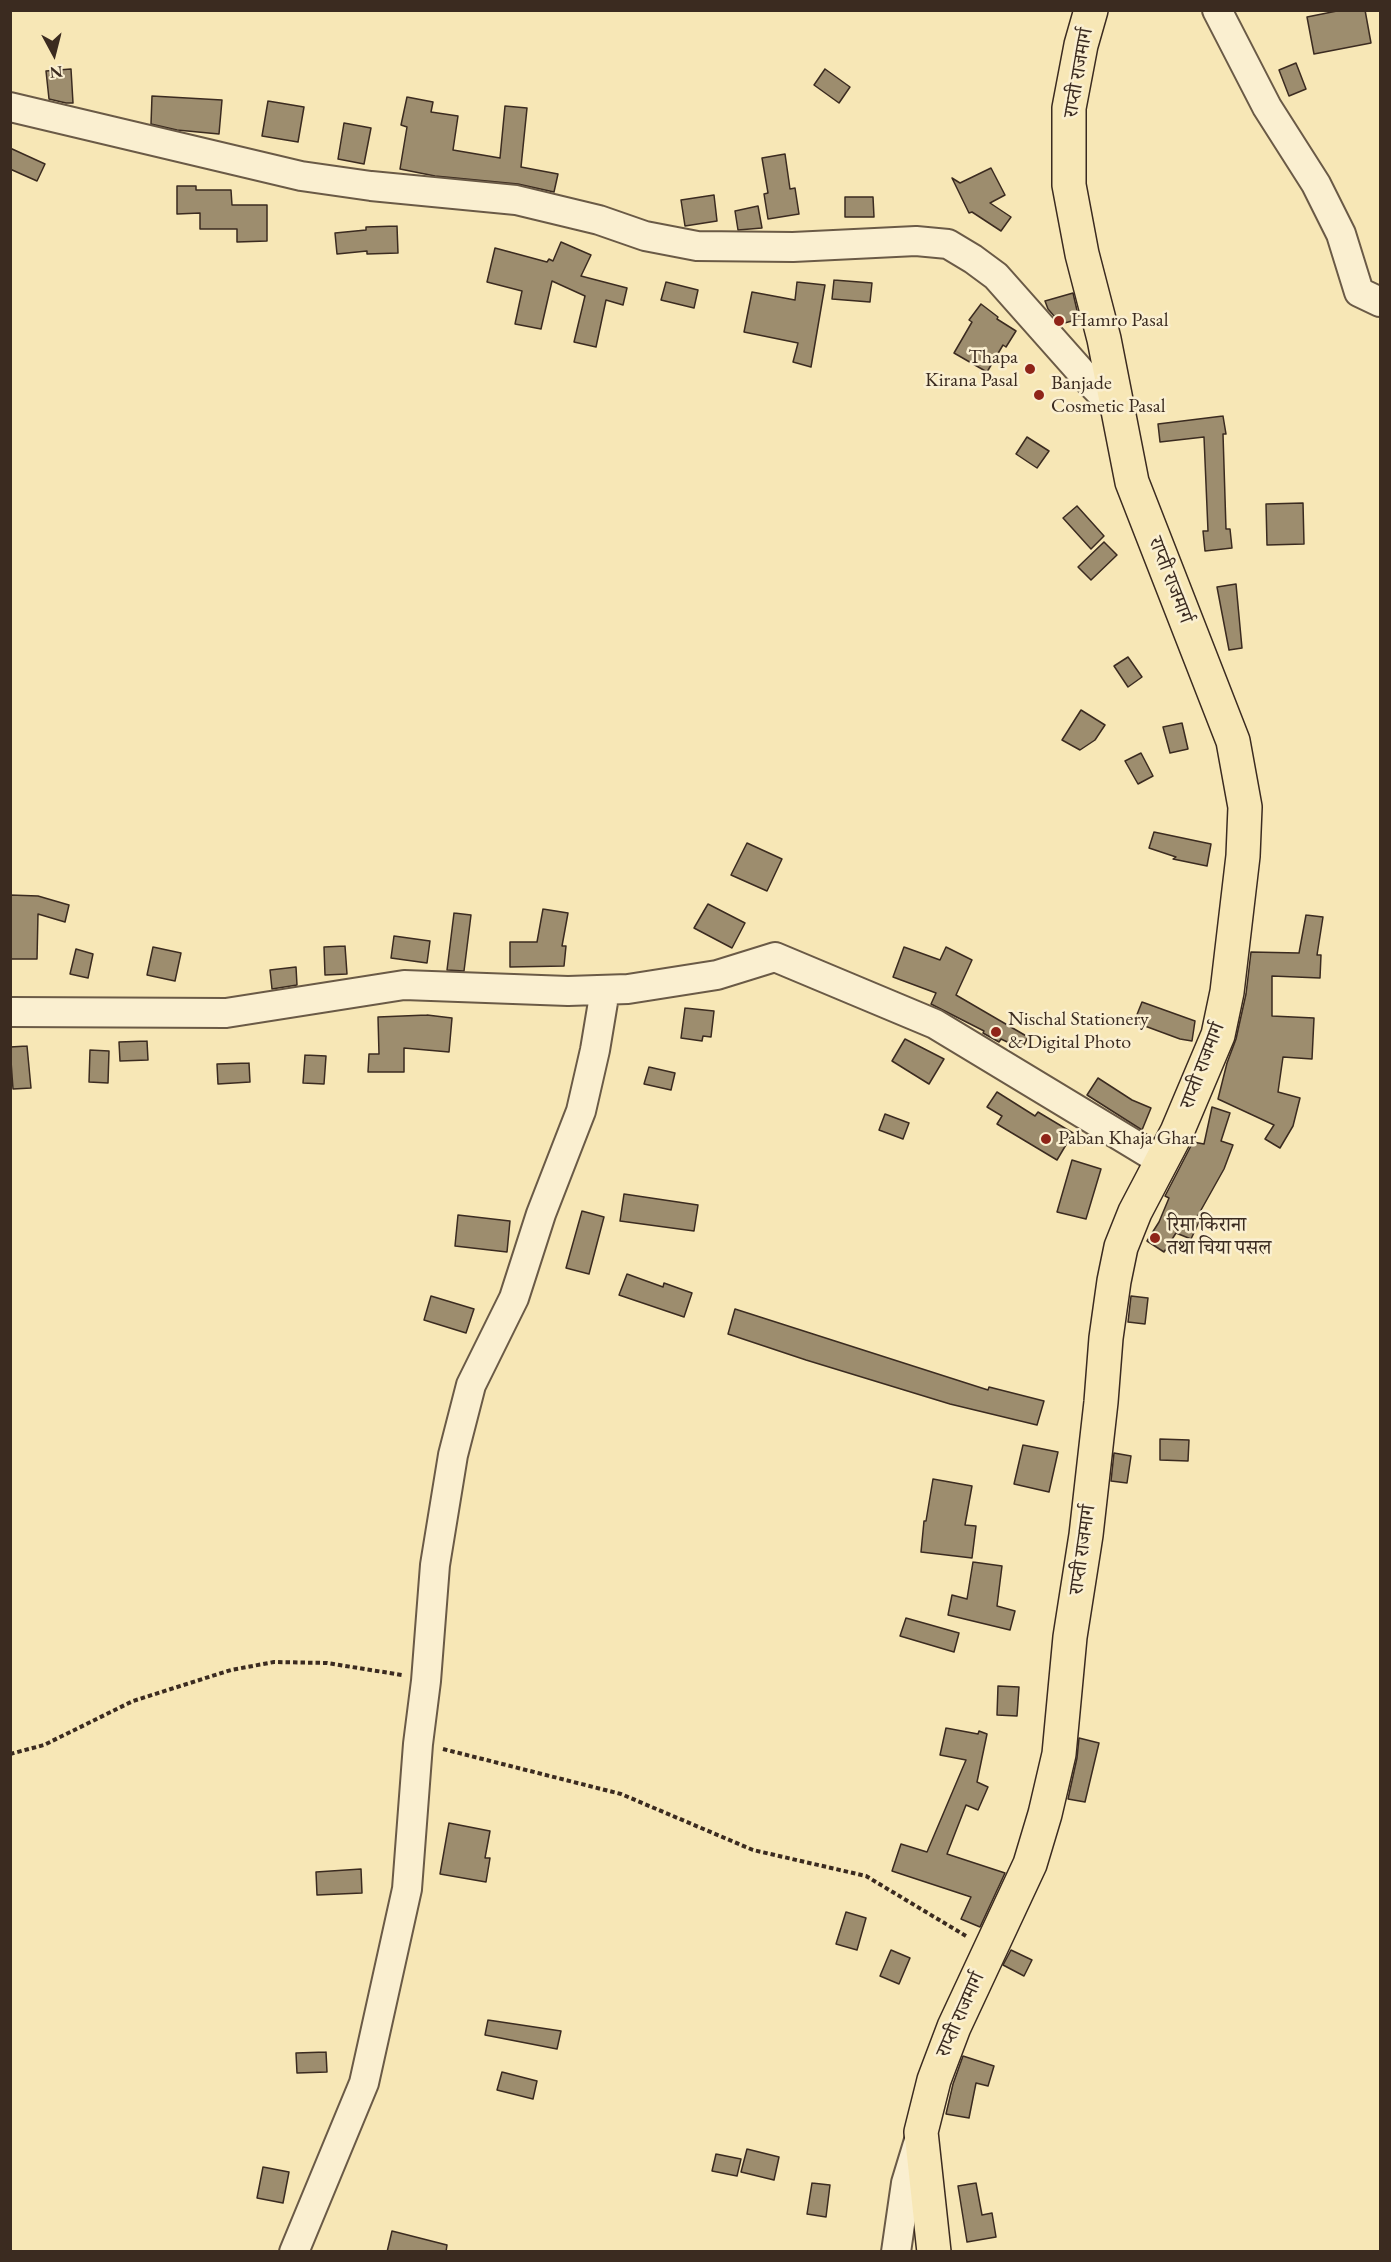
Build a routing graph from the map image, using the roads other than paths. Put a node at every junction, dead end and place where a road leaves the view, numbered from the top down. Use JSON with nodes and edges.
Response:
{"nodes":[{"id":1,"x":1091,"y":10,"type":"edge"},
{"id":2,"x":1217,"y":10,"type":"edge"},
{"id":3,"x":10,"y":107,"type":"edge"},
{"id":4,"x":1380,"y":302,"type":"edge"},
{"id":5,"x":1118,"y":410,"type":"junction"},
{"id":6,"x":605,"y":990,"type":"junction"},
{"id":7,"x":10,"y":1012,"type":"edge"},
{"id":8,"x":1160,"y":1160,"type":"junction"},
{"id":9,"x":921,"y":2132,"type":"junction"},
{"id":10,"x":294,"y":2252,"type":"edge"},
{"id":11,"x":896,"y":2252,"type":"edge"},
{"id":12,"x":934,"y":2252,"type":"edge"}],
"edges":[{"from":1,"to":5,"type":"main road","name":"राप्ती राजमार्ग"},
{"from":2,"to":4,"type":"street"},
{"from":3,"to":5,"type":"street"},
{"from":5,"to":8,"type":"main road","name":"राप्ती राजमार्ग"},
{"from":6,"to":7,"type":"street"},
{"from":6,"to":8,"type":"street"},
{"from":6,"to":10,"type":"street"},
{"from":8,"to":9,"type":"main road","name":"राप्ती राजमार्ग"},
{"from":9,"to":11,"type":"street"},
{"from":9,"to":12,"type":"main road","name":"राप्ती राजमार्ग"}]}
